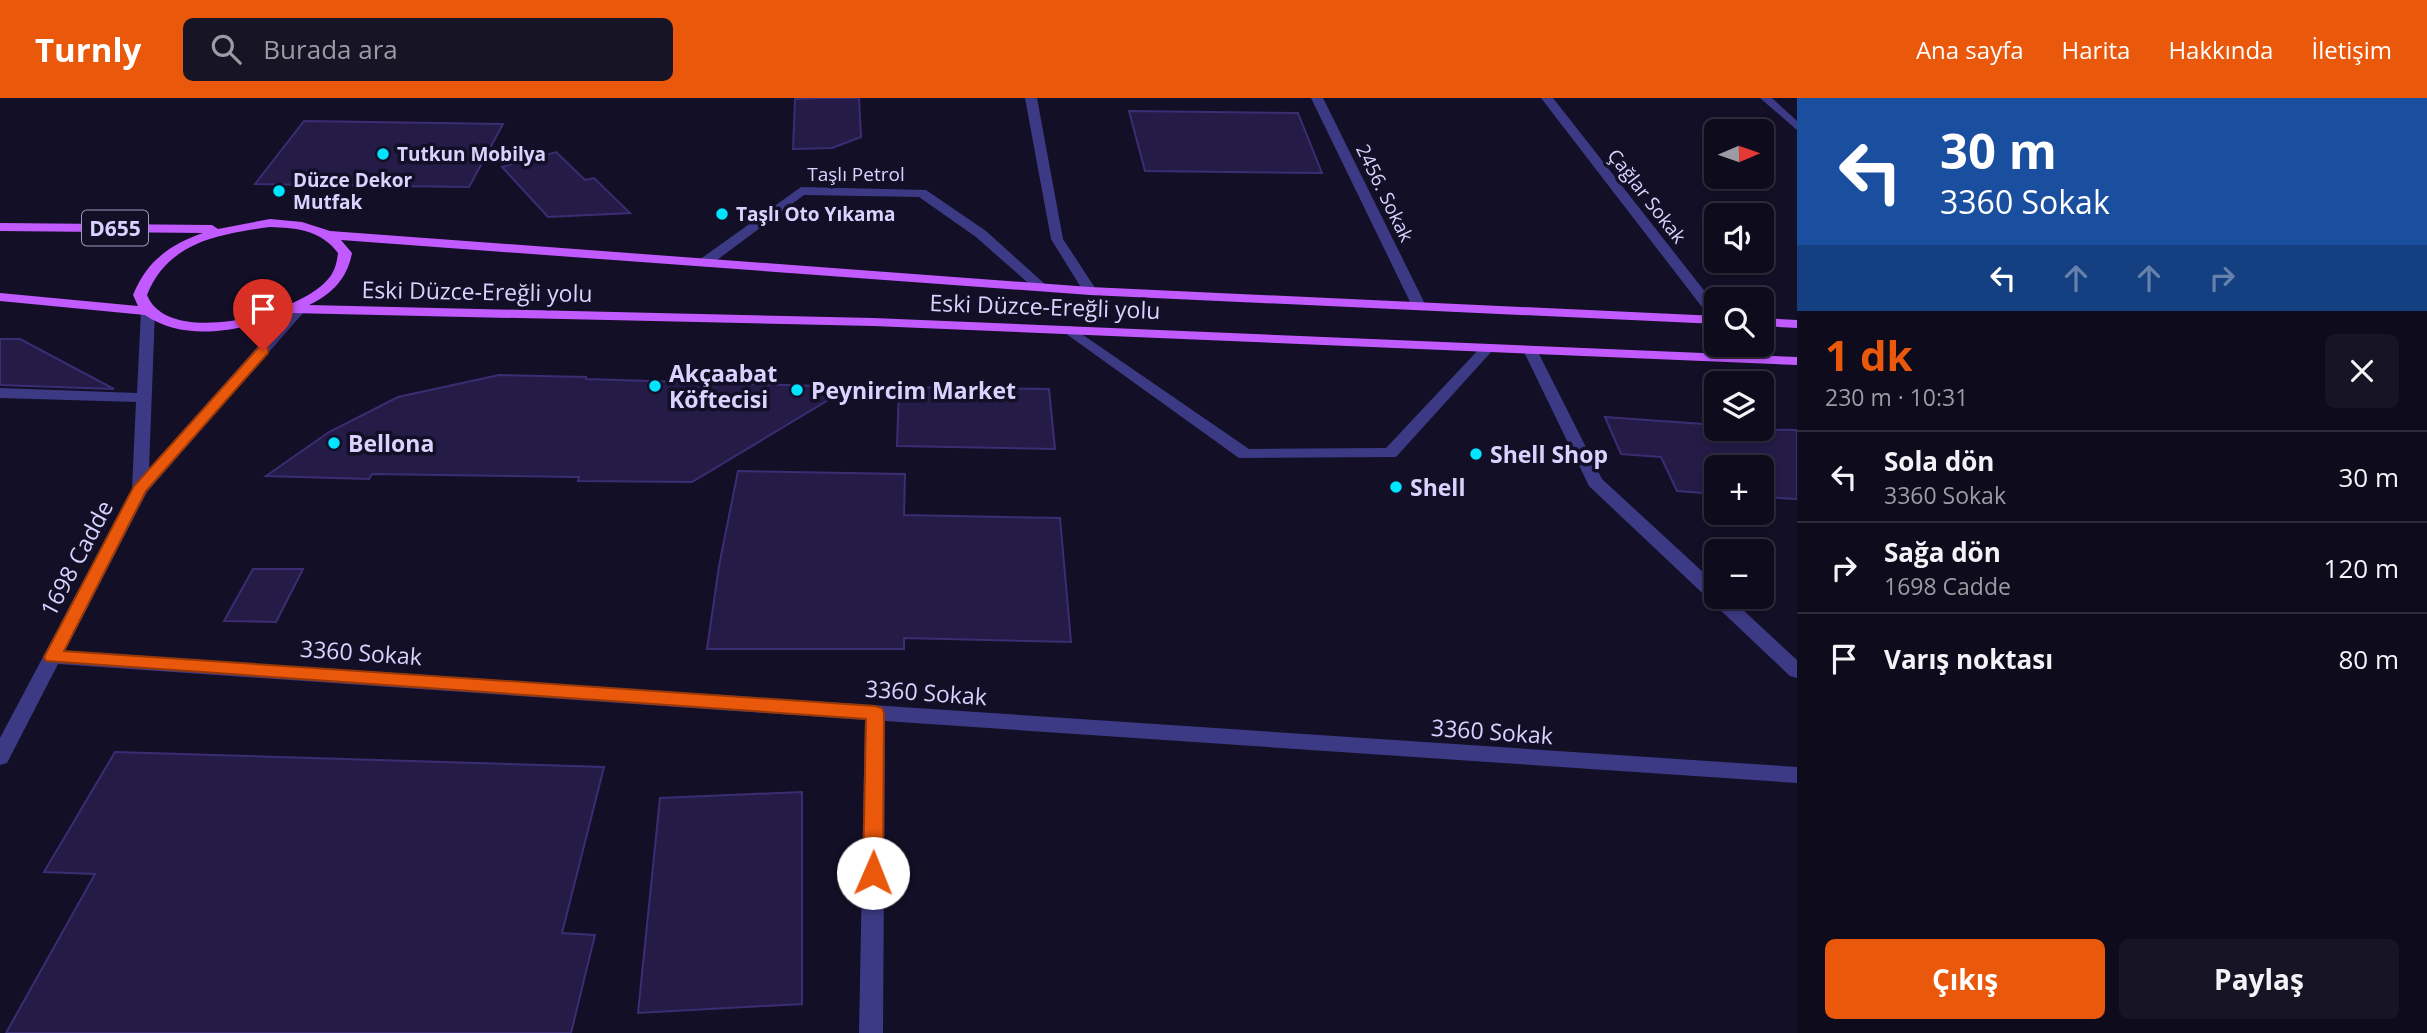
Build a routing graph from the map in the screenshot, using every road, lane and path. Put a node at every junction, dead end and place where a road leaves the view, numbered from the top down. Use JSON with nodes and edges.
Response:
{"nodes":[{"id":1,"x":1031,"y":98,"type":"edge"},
{"id":2,"x":1317,"y":98,"type":"edge"},
{"id":3,"x":1547,"y":98,"type":"edge"},
{"id":4,"x":1766,"y":98,"type":"edge"},
{"id":5,"x":1797,"y":127,"type":"edge"},
{"id":6,"x":0,"y":227,"type":"edge"},
{"id":7,"x":229,"y":229,"type":"junction"},
{"id":8,"x":329,"y":235,"type":"junction"},
{"id":9,"x":704,"y":263,"type":"junction"},
{"id":10,"x":1041,"y":287,"type":"junction"},
{"id":11,"x":1090,"y":291,"type":"junction"},
{"id":12,"x":0,"y":297,"type":"edge"},
{"id":13,"x":1704,"y":301,"type":"edge"},
{"id":14,"x":1419,"y":306,"type":"junction"},
{"id":15,"x":298,"y":307,"type":"junction"},
{"id":16,"x":148,"y":311,"type":"junction"},
{"id":17,"x":1704,"y":317,"type":"edge"},
{"id":18,"x":1774,"y":323,"type":"edge"},
{"id":19,"x":1797,"y":324,"type":"edge"},
{"id":20,"x":1070,"y":330,"type":"junction"},
{"id":21,"x":1486,"y":350,"type":"junction"},
{"id":22,"x":1531,"y":352,"type":"junction"},
{"id":23,"x":1797,"y":361,"type":"edge"},
{"id":24,"x":0,"y":393,"type":"edge"},
{"id":25,"x":145,"y":398,"type":"junction"},
{"id":26,"x":140,"y":489,"type":"junction"},
{"id":27,"x":1704,"y":584,"type":"edge"},
{"id":28,"x":1731,"y":609,"type":"edge"},
{"id":29,"x":52,"y":657,"type":"junction"},
{"id":30,"x":1797,"y":671,"type":"edge"},
{"id":31,"x":875,"y":713,"type":"junction"},
{"id":32,"x":0,"y":757,"type":"edge"},
{"id":33,"x":1797,"y":775,"type":"edge"},
{"id":34,"x":871,"y":1033,"type":"edge"}],
"edges":[{"from":1,"to":11,"type":"street"},
{"from":2,"to":14,"type":"street","name":"2456. Sokak"},
{"from":3,"to":13,"type":"street","name":"Çağlar Sokak"},
{"from":4,"to":5,"type":"street"},
{"from":6,"to":7,"type":"main road","number":"D655"},
{"from":7,"to":8,"type":"main road","name":"Eski Düzce-Ereğli yolu"},
{"from":7,"to":16,"type":"main road"},
{"from":8,"to":9,"type":"main road","name":"Eski Düzce-Ereğli yolu"},
{"from":8,"to":15,"type":"main road"},
{"from":9,"to":10,"type":"main road","name":"Eski Düzce-Ereğli yolu"},
{"from":9,"to":10,"type":"street","name":"Taşlı Petrol"},
{"from":10,"to":11,"type":"main road","name":"Eski Düzce-Ereğli yolu"},
{"from":11,"to":14,"type":"main road","name":"Eski Düzce-Ereğli yolu"},
{"from":12,"to":16,"type":"main road"},
{"from":14,"to":17,"type":"main road","name":"Eski Düzce-Ereğli yolu"},
{"from":15,"to":16,"type":"main road"},
{"from":15,"to":20,"type":"main road","name":"Eski Düzce-Ereğli yolu"},
{"from":15,"to":26,"type":"street","name":"1698 Cadde"},
{"from":16,"to":25,"type":"street"},
{"from":18,"to":19,"type":"main road"},
{"from":20,"to":21,"type":"main road","name":"Eski Düzce-Ereğli yolu"},
{"from":20,"to":21,"type":"street"},
{"from":21,"to":22,"type":"main road","name":"Eski Düzce-Ereğli yolu"},
{"from":22,"to":23,"type":"main road","name":"Eski Düzce-Ereğli yolu"},
{"from":22,"to":27,"type":"street"},
{"from":24,"to":25,"type":"street"},
{"from":25,"to":26,"type":"street"},
{"from":26,"to":29,"type":"street","name":"1698 Cadde"},
{"from":28,"to":30,"type":"street"},
{"from":29,"to":31,"type":"street","name":"3360 Sokak"},
{"from":29,"to":32,"type":"street","name":"1698 Cadde"},
{"from":31,"to":33,"type":"street","name":"3360 Sokak"},
{"from":31,"to":34,"type":"street"}]}
